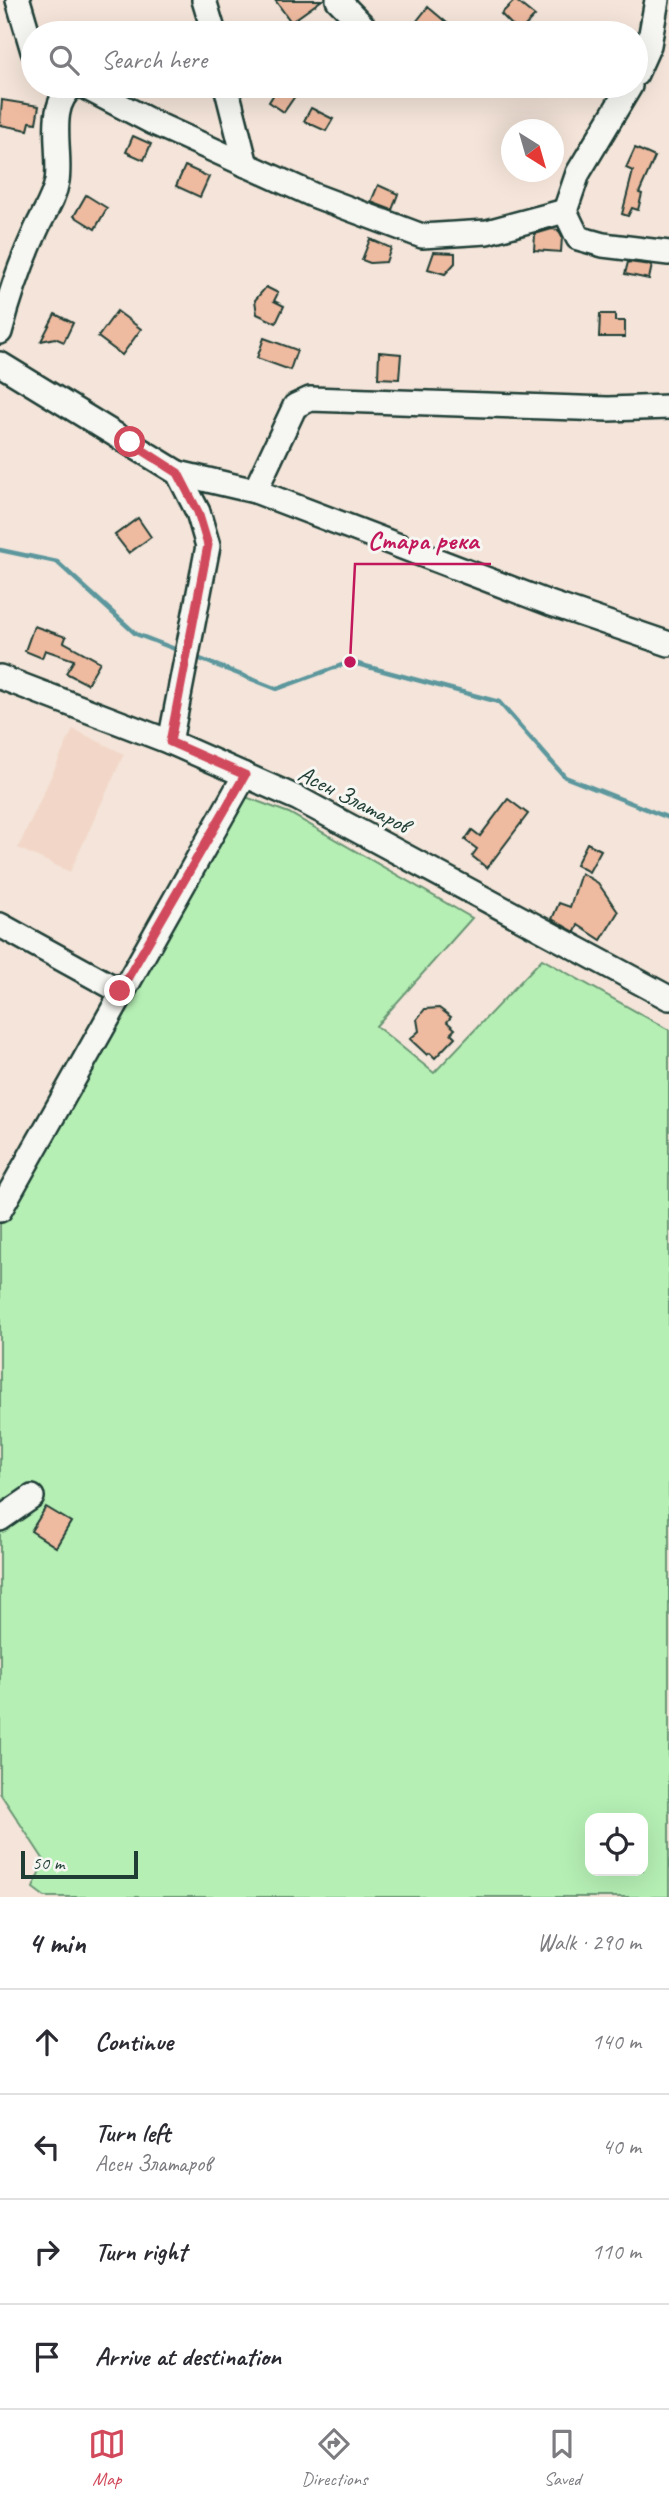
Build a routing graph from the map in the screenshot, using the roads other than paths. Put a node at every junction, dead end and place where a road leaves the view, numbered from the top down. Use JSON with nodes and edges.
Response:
{"nodes":[{"id":1,"x":18,"y":0,"type":"edge"},
{"id":2,"x":204,"y":0,"type":"edge"},
{"id":3,"x":338,"y":0,"type":"edge"},
{"id":4,"x":657,"y":0,"type":"edge"},
{"id":5,"x":24,"y":21,"type":"edge"},
{"id":6,"x":210,"y":21,"type":"edge"},
{"id":7,"x":358,"y":21,"type":"edge"},
{"id":8,"x":648,"y":30,"type":"edge"},
{"id":9,"x":66,"y":98,"type":"edge"},
{"id":10,"x":94,"y":98,"type":"edge"},
{"id":11,"x":229,"y":98,"type":"edge"},
{"id":12,"x":623,"y":98,"type":"edge"},
{"id":13,"x":246,"y":165,"type":"junction"},
{"id":14,"x":565,"y":211,"type":"junction"},
{"id":15,"x":669,"y":253,"type":"edge"},
{"id":16,"x":0,"y":332,"type":"edge"},
{"id":17,"x":0,"y":364,"type":"edge"},
{"id":18,"x":669,"y":407,"type":"edge"},
{"id":19,"x":178,"y":473,"type":"junction"},
{"id":20,"x":255,"y":491,"type":"junction"},
{"id":21,"x":669,"y":644,"type":"edge"},
{"id":22,"x":0,"y":677,"type":"edge"},
{"id":23,"x":170,"y":742,"type":"junction"},
{"id":24,"x":245,"y":775,"type":"junction"},
{"id":25,"x":0,"y":925,"type":"edge"},
{"id":26,"x":120,"y":991,"type":"junction"},
{"id":27,"x":669,"y":998,"type":"edge"},
{"id":28,"x":0,"y":1210,"type":"edge"},
{"id":29,"x":32,"y":1497,"type":"dead end"},
{"id":30,"x":0,"y":1519,"type":"edge"}],
"edges":[{"from":1,"to":5,"type":"street"},
{"from":2,"to":6,"type":"street"},
{"from":3,"to":7,"type":"street"},
{"from":4,"to":8,"type":"street"},
{"from":9,"to":16,"type":"street"},
{"from":10,"to":13,"type":"street"},
{"from":11,"to":13,"type":"street"},
{"from":12,"to":14,"type":"street"},
{"from":13,"to":14,"type":"street"},
{"from":14,"to":15,"type":"street"},
{"from":17,"to":19,"type":"street"},
{"from":18,"to":20,"type":"street"},
{"from":19,"to":20,"type":"street"},
{"from":19,"to":23,"type":"street"},
{"from":20,"to":21,"type":"street"},
{"from":22,"to":23,"type":"street","name":"Асен Златаров"},
{"from":23,"to":24,"type":"street","name":"Асен Златаров"},
{"from":24,"to":26,"type":"street"},
{"from":24,"to":27,"type":"street","name":"Асен Златаров"},
{"from":25,"to":26,"type":"street"},
{"from":26,"to":28,"type":"street"},
{"from":29,"to":30,"type":"street"}]}
